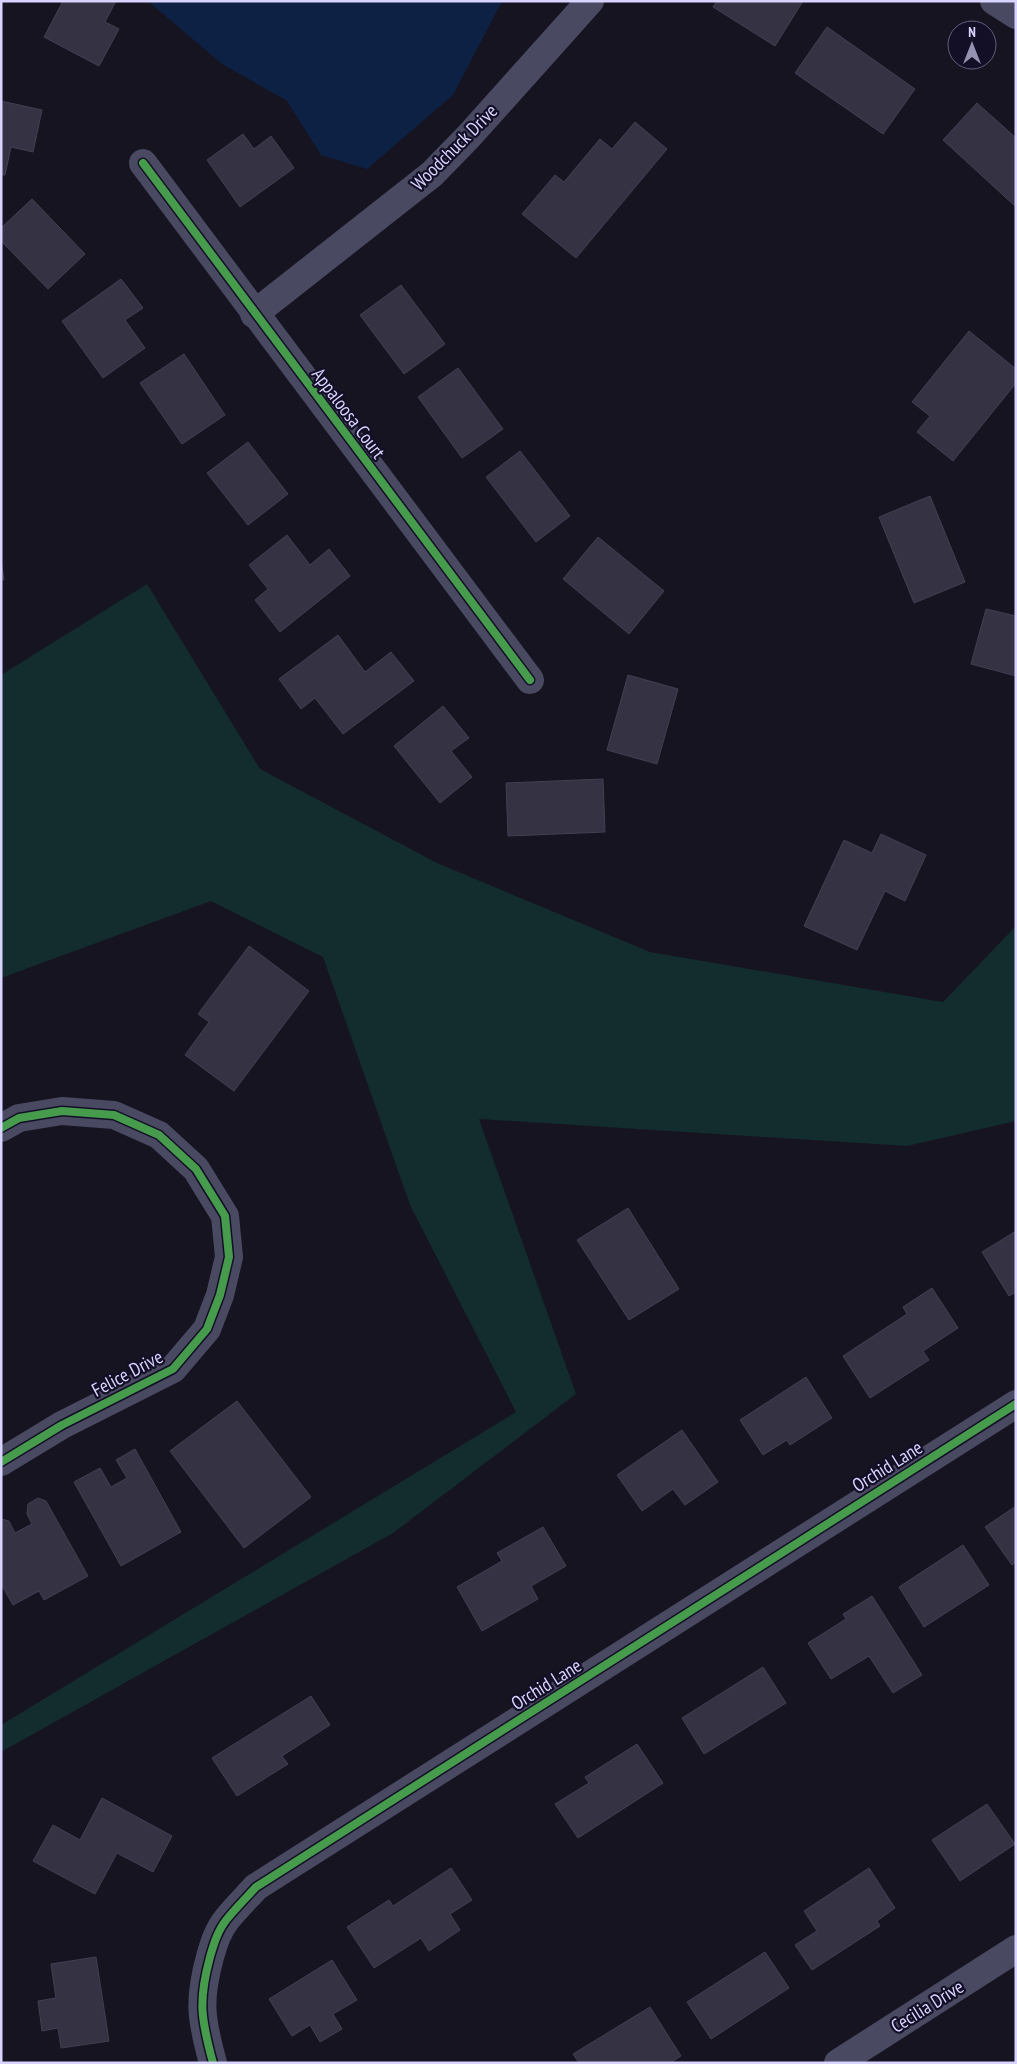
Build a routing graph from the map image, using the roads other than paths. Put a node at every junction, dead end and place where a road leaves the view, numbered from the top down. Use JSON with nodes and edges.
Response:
{"nodes":[{"id":1,"x":590,"y":1,"type":"edge"},
{"id":2,"x":994,"y":1,"type":"edge"},
{"id":3,"x":1016,"y":15,"type":"edge"},
{"id":4,"x":142,"y":164,"type":"dead end"},
{"id":5,"x":254,"y":314,"type":"junction"},
{"id":6,"x":530,"y":680,"type":"dead end"},
{"id":7,"x":1,"y":1128,"type":"edge"},
{"id":8,"x":1016,"y":1404,"type":"edge"},
{"id":9,"x":1,"y":1462,"type":"edge"},
{"id":10,"x":1016,"y":1949,"type":"edge"},
{"id":11,"x":213,"y":2063,"type":"edge"},
{"id":12,"x":838,"y":2063,"type":"edge"}],
"edges":[{"from":1,"to":5,"type":"street","name":"Woodchuck Drive"},
{"from":2,"to":3,"type":"street"},
{"from":4,"to":5,"type":"street","name":"Appaloosa Court"},
{"from":5,"to":6,"type":"street","name":"Appaloosa Court"},
{"from":7,"to":9,"type":"street","name":"Felice Drive"},
{"from":8,"to":11,"type":"street","name":"Orchid Lane"},
{"from":10,"to":12,"type":"street","name":"Cecilia Drive"}]}
